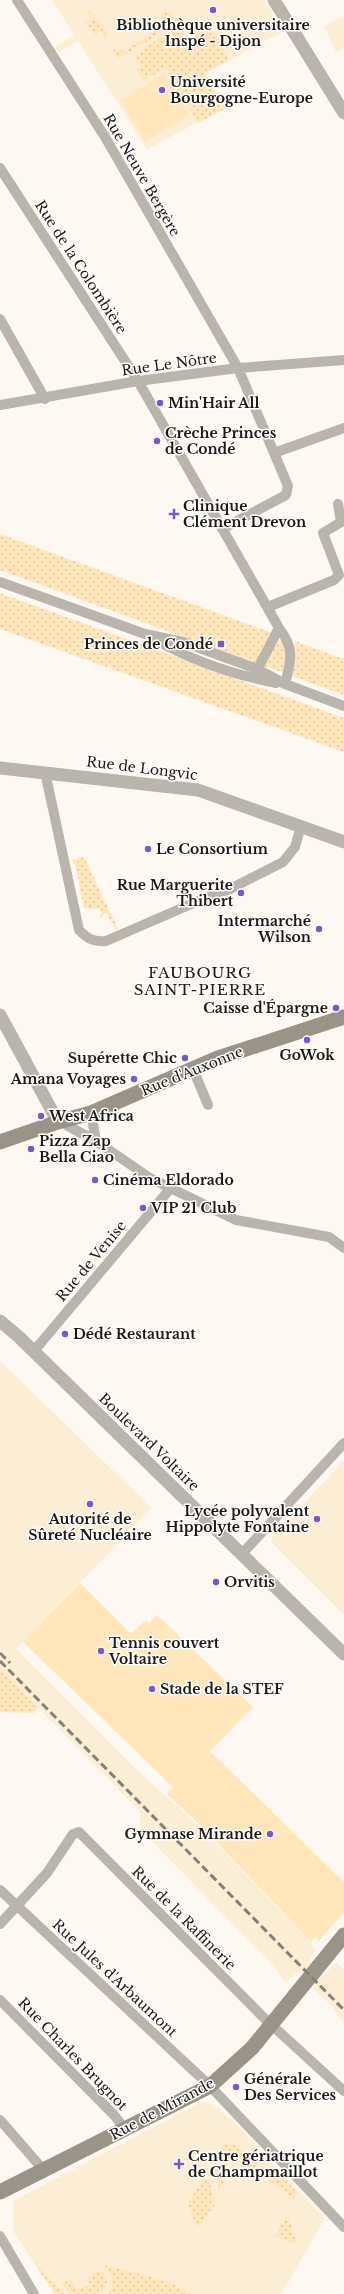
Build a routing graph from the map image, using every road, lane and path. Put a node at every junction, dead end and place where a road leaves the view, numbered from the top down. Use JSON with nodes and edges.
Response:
{"nodes":[{"id":1,"x":17,"y":0,"type":"edge"},
{"id":2,"x":274,"y":0,"type":"edge"},
{"id":3,"x":344,"y":113,"type":"edge"},
{"id":4,"x":0,"y":168,"type":"edge"},
{"id":5,"x":0,"y":319,"type":"edge"},
{"id":6,"x":344,"y":360,"type":"edge"},
{"id":7,"x":238,"y":368,"type":"junction"},
{"id":8,"x":138,"y":382,"type":"junction"},
{"id":9,"x":45,"y":399,"type":"junction"},
{"id":10,"x":0,"y":405,"type":"edge"},
{"id":11,"x":344,"y":428,"type":"edge"},
{"id":12,"x":274,"y":453,"type":"junction"},
{"id":13,"x":338,"y":504,"type":"dead end"},
{"id":14,"x":222,"y":529,"type":"junction"},
{"id":15,"x":0,"y":582,"type":"edge"},
{"id":16,"x":268,"y":607,"type":"junction"},
{"id":17,"x":279,"y":628,"type":"junction"},
{"id":18,"x":255,"y":674,"type":"junction"},
{"id":19,"x":285,"y":684,"type":"junction"},
{"id":20,"x":344,"y":706,"type":"edge"},
{"id":21,"x":0,"y":768,"type":"edge"},
{"id":22,"x":45,"y":772,"type":"junction"},
{"id":23,"x":301,"y":826,"type":"junction"},
{"id":24,"x":344,"y":842,"type":"edge"},
{"id":25,"x":0,"y":1015,"type":"edge"},
{"id":26,"x":344,"y":1017,"type":"edge"},
{"id":27,"x":193,"y":1069,"type":"junction"},
{"id":28,"x":208,"y":1104,"type":"dead end"},
{"id":29,"x":89,"y":1114,"type":"junction"},
{"id":30,"x":63,"y":1124,"type":"junction"},
{"id":31,"x":96,"y":1141,"type":"junction"},
{"id":32,"x":1,"y":1142,"type":"edge"},
{"id":33,"x":170,"y":1189,"type":"junction"},
{"id":34,"x":330,"y":1236,"type":"junction"},
{"id":35,"x":344,"y":1237,"type":"edge"},
{"id":36,"x":344,"y":1248,"type":"edge"},
{"id":37,"x":0,"y":1313,"type":"edge"},
{"id":38,"x":0,"y":1321,"type":"edge"},
{"id":39,"x":19,"y":1337,"type":"junction"},
{"id":40,"x":34,"y":1352,"type":"junction"},
{"id":41,"x":344,"y":1443,"type":"edge"},
{"id":42,"x":241,"y":1555,"type":"junction"},
{"id":43,"x":344,"y":1654,"type":"edge"},
{"id":44,"x":0,"y":1890,"type":"edge"},
{"id":45,"x":17,"y":1906,"type":"junction"},
{"id":46,"x":0,"y":1924,"type":"edge"},
{"id":47,"x":344,"y":1935,"type":"edge"},
{"id":48,"x":0,"y":2000,"type":"edge"},
{"id":49,"x":271,"y":2025,"type":"junction"},
{"id":50,"x":210,"y":2086,"type":"junction"},
{"id":51,"x":344,"y":2091,"type":"edge"},
{"id":52,"x":0,"y":2120,"type":"edge"},
{"id":53,"x":126,"y":2129,"type":"junction"},
{"id":54,"x":42,"y":2172,"type":"junction"},
{"id":55,"x":0,"y":2192,"type":"edge"},
{"id":56,"x":344,"y":2227,"type":"edge"},
{"id":57,"x":0,"y":2236,"type":"edge"},
{"id":58,"x":34,"y":2294,"type":"edge"}],
"edges":[{"from":1,"to":7,"type":"street","name":"Rue Neuve Bergère"},
{"from":2,"to":3,"type":"street"},
{"from":4,"to":8,"type":"street","name":"Rue de la Colombière"},
{"from":5,"to":9,"type":"street"},
{"from":6,"to":7,"type":"street","name":"Rue Le Nôtre"},
{"from":7,"to":8,"type":"street","name":"Rue Le Nôtre"},
{"from":7,"to":12,"type":"street","name":"Rue Neuve Bergère"},
{"from":8,"to":9,"type":"street","name":"Rue Le Nôtre"},
{"from":8,"to":14,"type":"street","name":"Rue de la Colombière"},
{"from":9,"to":10,"type":"street","name":"Rue Le Nôtre"},
{"from":11,"to":12,"type":"street"},
{"from":12,"to":14,"type":"street","name":"Rue Neuve Bergère"},
{"from":13,"to":16,"type":"street"},
{"from":14,"to":16,"type":"street","name":"Rue de la Colombière"},
{"from":15,"to":18,"type":"street"},
{"from":16,"to":17,"type":"street","name":"Rue de la Colombière"},
{"from":17,"to":18,"type":"street"},
{"from":17,"to":19,"type":"street","name":"Rue de la Colombière"},
{"from":18,"to":19,"type":"street"},
{"from":19,"to":20,"type":"street"},
{"from":21,"to":22,"type":"street","name":"Rue de Longvic"},
{"from":22,"to":23,"type":"street","name":"Rue de Longvic"},
{"from":22,"to":23,"type":"street"},
{"from":23,"to":24,"type":"street","name":"Rue de Longvic"},
{"from":25,"to":30,"type":"street"},
{"from":26,"to":27,"type":"main road","name":"Rue d'Auxonne"},
{"from":27,"to":28,"type":"street"},
{"from":27,"to":29,"type":"main road","name":"Rue d'Auxonne"},
{"from":29,"to":30,"type":"main road","name":"Rue d'Auxonne"},
{"from":29,"to":31,"type":"street"},
{"from":30,"to":31,"type":"street"},
{"from":30,"to":32,"type":"main road","name":"Rue d'Auxonne"},
{"from":30,"to":32,"type":"main road","name":"Rue d'Auxonne"},
{"from":31,"to":33,"type":"street"},
{"from":33,"to":34,"type":"street"},
{"from":33,"to":40,"type":"street","name":"Rue de Venise"},
{"from":34,"to":35,"type":"street"},
{"from":34,"to":36,"type":"street"},
{"from":37,"to":39,"type":"street","name":"Boulevard Voltaire"},
{"from":38,"to":39,"type":"street","name":"Boulevard Voltaire"},
{"from":39,"to":40,"type":"street","name":"Boulevard Voltaire"},
{"from":40,"to":42,"type":"street","name":"Boulevard Voltaire"},
{"from":41,"to":42,"type":"street"},
{"from":42,"to":43,"type":"street","name":"Boulevard Voltaire"},
{"from":44,"to":45,"type":"street","name":"Rue Jules d'Arbaumont"},
{"from":45,"to":46,"type":"street"},
{"from":45,"to":49,"type":"street","name":"Rue de la Raffinerie"},
{"from":45,"to":50,"type":"street","name":"Rue Jules d'Arbaumont"},
{"from":47,"to":49,"type":"main road","name":"Rue de Mirande"},
{"from":48,"to":53,"type":"street","name":"Rue Charles Brugnot"},
{"from":49,"to":50,"type":"main road","name":"Rue de Mirande"},
{"from":49,"to":51,"type":"street","name":"Rue de la Raffinerie"},
{"from":50,"to":53,"type":"main road","name":"Rue de Mirande"},
{"from":50,"to":56,"type":"street","name":"Rue Jules d'Arbaumont"},
{"from":52,"to":54,"type":"street"},
{"from":53,"to":54,"type":"main road","name":"Rue de Mirande"},
{"from":54,"to":55,"type":"main road","name":"Rue de Mirande"},
{"from":57,"to":58,"type":"street"}]}
